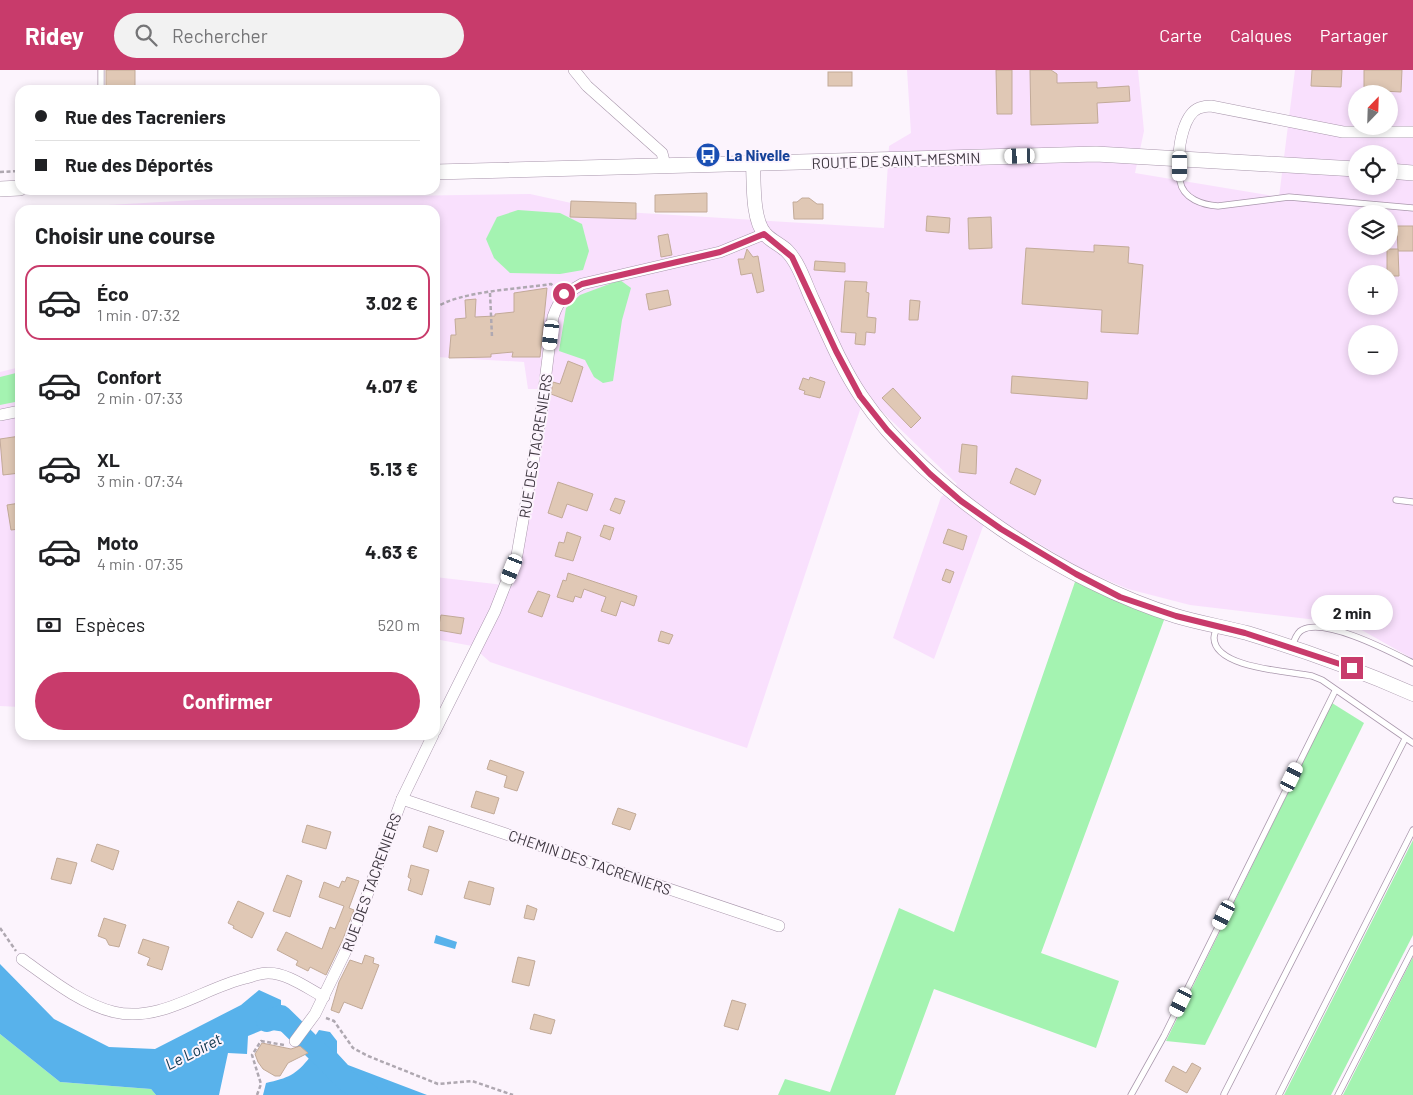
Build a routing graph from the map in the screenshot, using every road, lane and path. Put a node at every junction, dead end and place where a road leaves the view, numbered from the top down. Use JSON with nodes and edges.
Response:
{"nodes":[{"id":1,"x":101,"y":70,"type":"edge"},
{"id":2,"x":574,"y":70,"type":"edge"},
{"id":3,"x":101,"y":85,"type":"edge"},
{"id":4,"x":1413,"y":132,"type":"edge"},
{"id":5,"x":1179,"y":158,"type":"junction"},
{"id":6,"x":753,"y":164,"type":"junction"},
{"id":7,"x":665,"y":166,"type":"junction"},
{"id":8,"x":1348,"y":169,"type":"edge"},
{"id":9,"x":15,"y":171,"type":"edge"},
{"id":10,"x":0,"y":172,"type":"edge"},
{"id":11,"x":440,"y":172,"type":"edge"},
{"id":12,"x":1398,"y":172,"type":"edge"},
{"id":13,"x":1413,"y":173,"type":"edge"},
{"id":14,"x":15,"y":188,"type":"edge"},
{"id":15,"x":0,"y":189,"type":"edge"},
{"id":16,"x":1413,"y":208,"type":"edge"},
{"id":17,"x":764,"y":234,"type":"junction"},
{"id":18,"x":490,"y":293,"type":"junction"},
{"id":19,"x":564,"y":294,"type":"junction"},
{"id":20,"x":440,"y":304,"type":"edge"},
{"id":21,"x":492,"y":337,"type":"dead end"},
{"id":22,"x":15,"y":412,"type":"edge"},
{"id":23,"x":0,"y":414,"type":"edge"},
{"id":24,"x":1396,"y":500,"type":"dead end"},
{"id":25,"x":1413,"y":502,"type":"edge"},
{"id":26,"x":1217,"y":627,"type":"junction"},
{"id":27,"x":1292,"y":648,"type":"junction"},
{"id":28,"x":1413,"y":663,"type":"edge"},
{"id":29,"x":1335,"y":691,"type":"junction"},
{"id":30,"x":1413,"y":694,"type":"edge"},
{"id":31,"x":440,"y":721,"type":"edge"},
{"id":32,"x":1405,"y":739,"type":"junction"},
{"id":33,"x":431,"y":740,"type":"edge"},
{"id":34,"x":1413,"y":743,"type":"edge"},
{"id":35,"x":402,"y":798,"type":"junction"},
{"id":36,"x":1413,"y":830,"type":"edge"},
{"id":37,"x":779,"y":926,"type":"dead end"},
{"id":38,"x":0,"y":928,"type":"edge"},
{"id":39,"x":1413,"y":948,"type":"edge"},
{"id":40,"x":22,"y":959,"type":"joint"},
{"id":41,"x":324,"y":997,"type":"junction"},
{"id":42,"x":315,"y":1014,"type":"junction"},
{"id":43,"x":295,"y":1041,"type":"joint"},
{"id":44,"x":1224,"y":1094,"type":"edge"},
{"id":45,"x":257,"y":1095,"type":"edge"},
{"id":46,"x":513,"y":1095,"type":"edge"},
{"id":47,"x":1131,"y":1095,"type":"edge"},
{"id":48,"x":1279,"y":1095,"type":"edge"},
{"id":49,"x":1338,"y":1095,"type":"edge"}],
"edges":[{"from":1,"to":3,"type":"lane"},
{"from":2,"to":7,"type":"street"},
{"from":4,"to":5,"type":"street"},
{"from":5,"to":6,"type":"main road","name":"ROUTE DE SAINT-MESMIN"},
{"from":5,"to":8,"type":"main road","name":"ROUTE DE SAINT-MESMIN"},
{"from":5,"to":16,"type":"lane"},
{"from":6,"to":7,"type":"main road","name":"ROUTE DE SAINT-MESMIN"},
{"from":6,"to":17,"type":"street"},
{"from":7,"to":11,"type":"main road","name":"ROUTE DE SAINT-MESMIN"},
{"from":9,"to":10,"type":"path"},
{"from":12,"to":13,"type":"main road"},
{"from":14,"to":15,"type":"main road"},
{"from":17,"to":19,"type":"street"},
{"from":17,"to":26,"type":"street"},
{"from":18,"to":19,"type":"path"},
{"from":18,"to":20,"type":"path"},
{"from":18,"to":21,"type":"path"},
{"from":19,"to":31,"type":"street","name":"RUE DES TACRENIERS"},
{"from":22,"to":23,"type":"street"},
{"from":24,"to":25,"type":"lane"},
{"from":26,"to":27,"type":"street"},
{"from":26,"to":29,"type":"lane"},
{"from":27,"to":28,"type":"lane"},
{"from":27,"to":30,"type":"street"},
{"from":29,"to":32,"type":"lane"},
{"from":29,"to":47,"type":"lane"},
{"from":32,"to":34,"type":"lane"},
{"from":32,"to":44,"type":"lane"},
{"from":33,"to":35,"type":"street","name":"RUE DES TACRENIERS"},
{"from":35,"to":37,"type":"street","name":"CHEMIN DES TACRENIERS"},
{"from":35,"to":41,"type":"street","name":"RUE DES TACRENIERS"},
{"from":36,"to":48,"type":"lane"},
{"from":38,"to":40,"type":"path"},
{"from":39,"to":49,"type":"lane"},
{"from":40,"to":41,"type":"street"},
{"from":41,"to":42,"type":"street","name":"RUE DES TACRENIERS"},
{"from":42,"to":43,"type":"street","name":"RUE DES TACRENIERS"},
{"from":42,"to":46,"type":"path"},
{"from":43,"to":45,"type":"path"}]}
